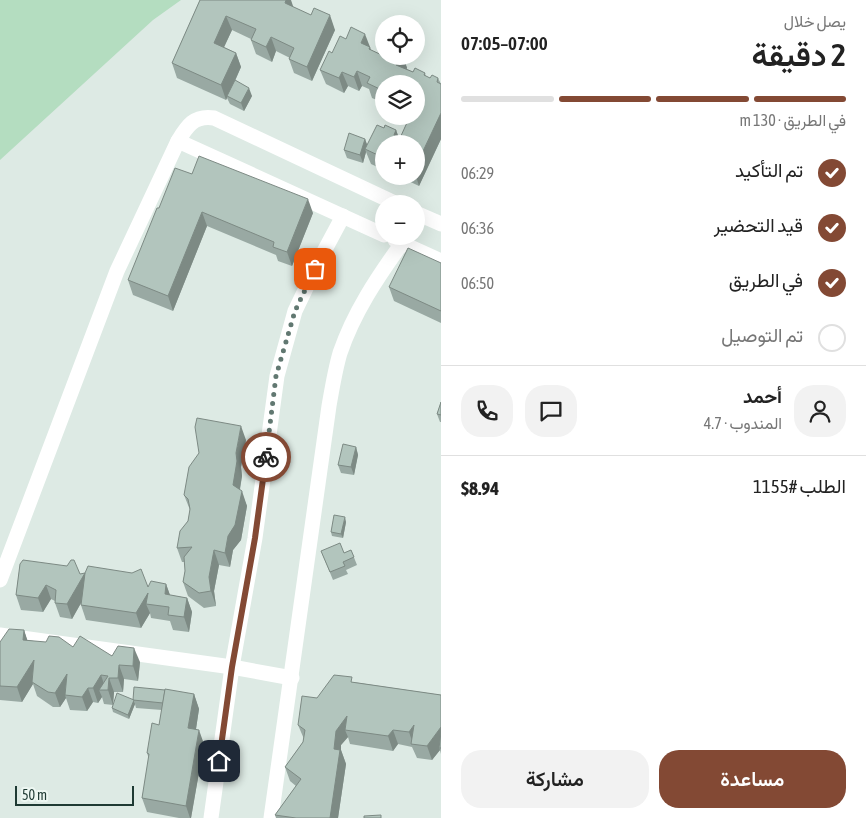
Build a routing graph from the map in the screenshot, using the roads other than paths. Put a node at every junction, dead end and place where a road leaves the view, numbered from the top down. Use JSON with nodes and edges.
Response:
{"nodes":[{"id":1,"x":178,"y":141,"type":"junction"},
{"id":2,"x":378,"y":195,"type":"edge"},
{"id":3,"x":343,"y":216,"type":"junction"},
{"id":4,"x":425,"y":216,"type":"edge"},
{"id":5,"x":441,"y":224,"type":"edge"},
{"id":6,"x":375,"y":231,"type":"edge"},
{"id":7,"x":401,"y":245,"type":"edge"},
{"id":8,"x":406,"y":245,"type":"edge"},
{"id":9,"x":441,"y":261,"type":"edge"},
{"id":10,"x":0,"y":580,"type":"edge"},
{"id":11,"x":0,"y":635,"type":"edge"},
{"id":12,"x":232,"y":667,"type":"junction"},
{"id":13,"x":292,"y":678,"type":"junction"},
{"id":14,"x":211,"y":818,"type":"edge"},
{"id":15,"x":271,"y":818,"type":"edge"}],
"edges":[{"from":1,"to":2,"type":"street"},
{"from":1,"to":3,"type":"street"},
{"from":1,"to":10,"type":"street"},
{"from":3,"to":6,"type":"street"},
{"from":3,"to":12,"type":"street"},
{"from":4,"to":5,"type":"street"},
{"from":7,"to":13,"type":"street"},
{"from":8,"to":9,"type":"street"},
{"from":11,"to":12,"type":"street"},
{"from":12,"to":13,"type":"street"},
{"from":12,"to":14,"type":"street"},
{"from":13,"to":15,"type":"street"}]}
